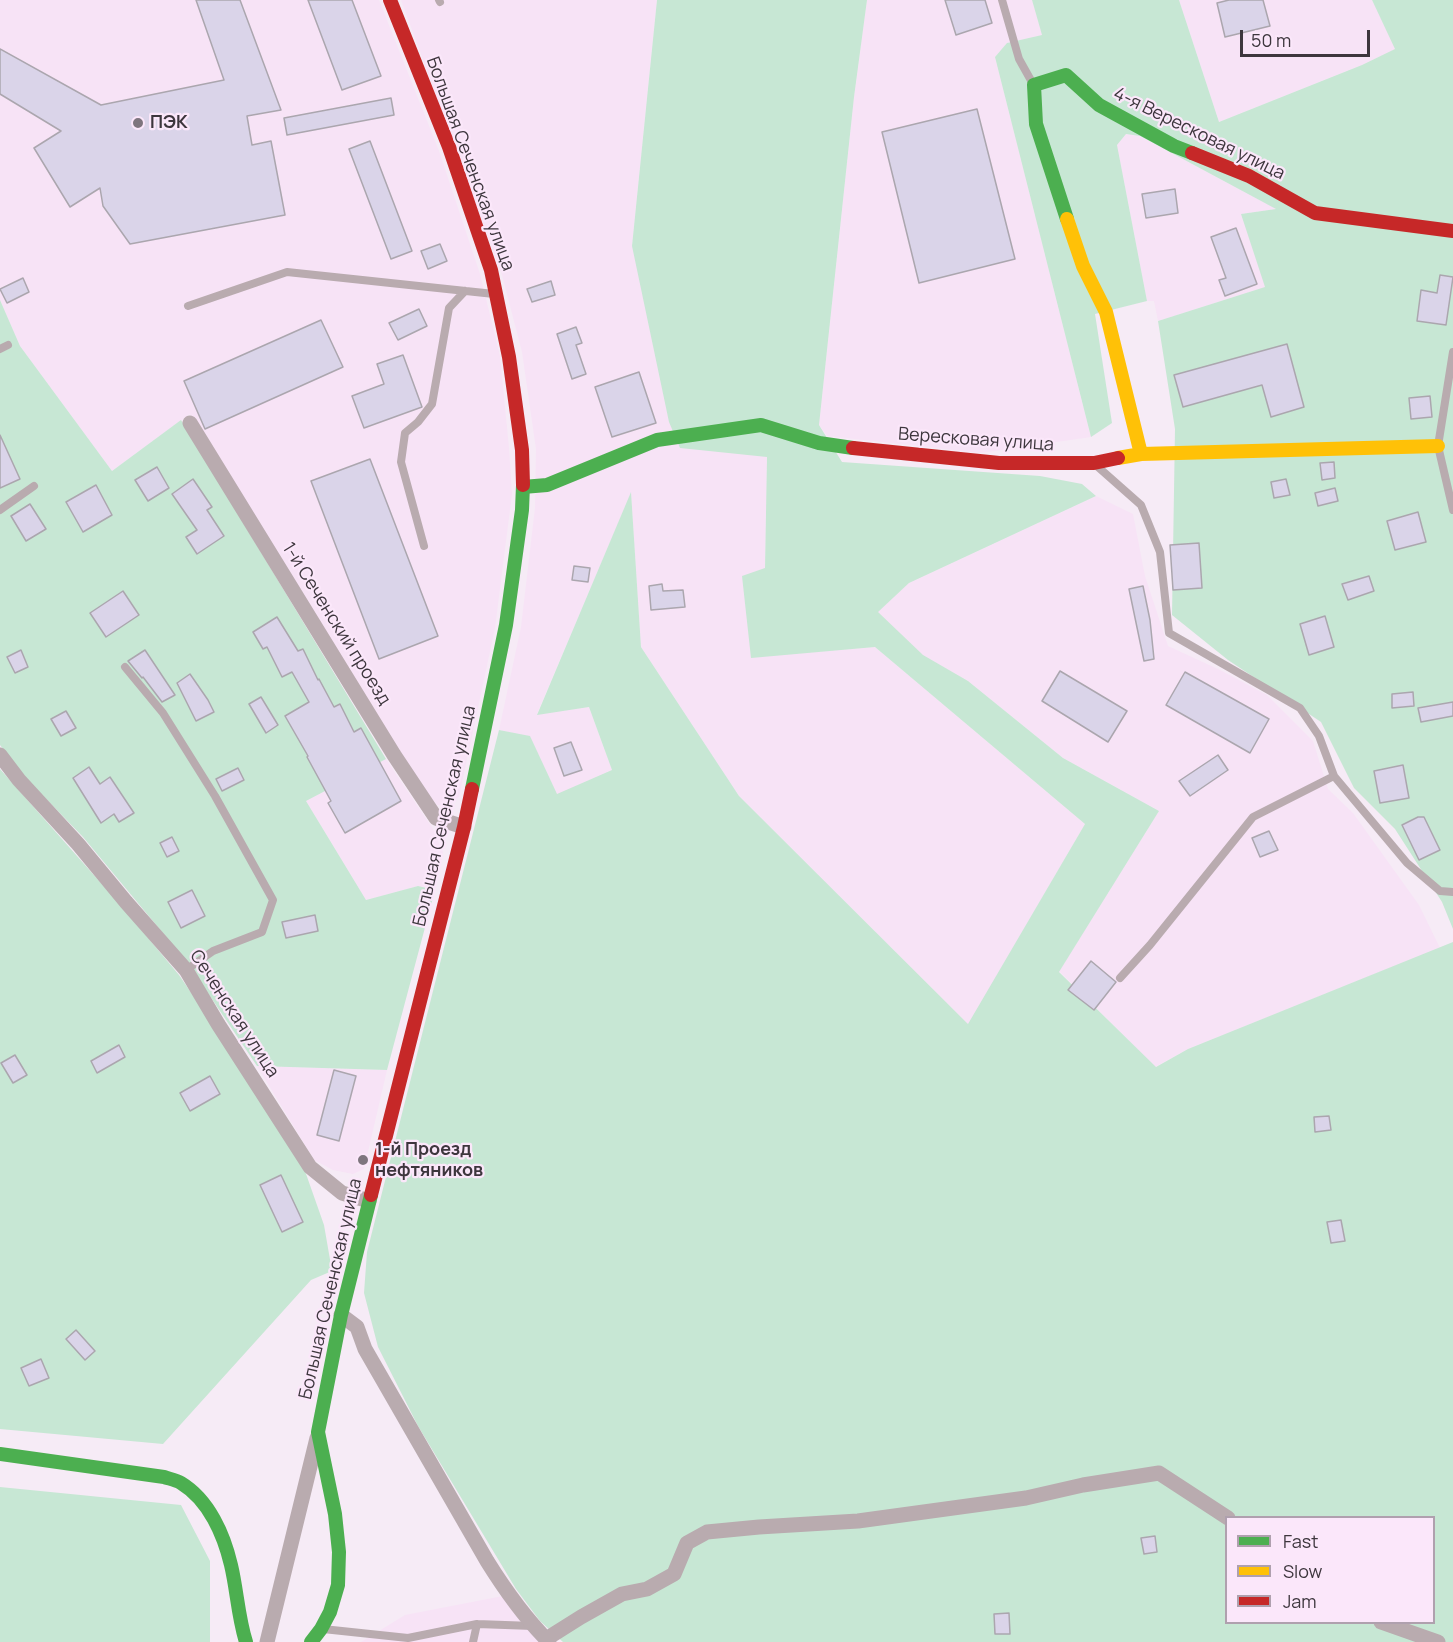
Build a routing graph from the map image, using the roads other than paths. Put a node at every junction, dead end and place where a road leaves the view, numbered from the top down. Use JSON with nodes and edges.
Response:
{"nodes":[{"id":1,"x":390,"y":0,"type":"edge"},
{"id":2,"x":1002,"y":0,"type":"edge"},
{"id":3,"x":1034,"y":85,"type":"junction"},
{"id":4,"x":1453,"y":231,"type":"edge"},
{"id":5,"x":465,"y":291,"type":"junction"},
{"id":6,"x":496,"y":294,"type":"junction"},
{"id":7,"x":188,"y":306,"type":"dead end"},
{"id":8,"x":1453,"y":352,"type":"edge"},
{"id":9,"x":190,"y":423,"type":"dead end"},
{"id":10,"x":1438,"y":446,"type":"junction"},
{"id":11,"x":1141,"y":454,"type":"junction"},
{"id":12,"x":1094,"y":463,"type":"junction"},
{"id":13,"x":34,"y":486,"type":"dead end"},
{"id":14,"x":523,"y":487,"type":"junction"},
{"id":15,"x":0,"y":510,"type":"edge"},
{"id":16,"x":1453,"y":510,"type":"edge"},
{"id":17,"x":424,"y":546,"type":"dead end"},
{"id":18,"x":125,"y":667,"type":"dead end"},
{"id":19,"x":0,"y":755,"type":"edge"},
{"id":20,"x":1334,"y":777,"type":"junction"},
{"id":21,"x":464,"y":827,"type":"junction"},
{"id":22,"x":1453,"y":892,"type":"edge"},
{"id":23,"x":186,"y":970,"type":"junction"},
{"id":24,"x":1120,"y":978,"type":"dead end"},
{"id":25,"x":369,"y":1201,"type":"junction"},
{"id":26,"x":340,"y":1315,"type":"junction"},
{"id":27,"x":318,"y":1432,"type":"junction"},
{"id":28,"x":0,"y":1454,"type":"edge"},
{"id":29,"x":1225,"y":1516,"type":"edge"},
{"id":30,"x":477,"y":1624,"type":"junction"},
{"id":31,"x":1384,"y":1624,"type":"edge"},
{"id":32,"x":533,"y":1626,"type":"junction"},
{"id":33,"x":321,"y":1629,"type":"junction"},
{"id":34,"x":547,"y":1640,"type":"edge"},
{"id":35,"x":246,"y":1642,"type":"edge"},
{"id":36,"x":267,"y":1642,"type":"edge"},
{"id":37,"x":311,"y":1642,"type":"edge"},
{"id":38,"x":473,"y":1642,"type":"edge"},
{"id":39,"x":1438,"y":1642,"type":"edge"}],
"edges":[{"from":1,"to":6,"type":"street","name":"Большая Сеченская улица"},
{"from":2,"to":3,"type":"lane"},
{"from":3,"to":4,"type":"street","name":"4-я Вересковая улица"},
{"from":3,"to":11,"type":"street"},
{"from":5,"to":6,"type":"lane"},
{"from":5,"to":7,"type":"lane"},
{"from":5,"to":17,"type":"lane"},
{"from":6,"to":14,"type":"street","name":"Большая Сеченская улица"},
{"from":8,"to":10,"type":"lane"},
{"from":9,"to":21,"type":"street","name":"1-й Сеченский проезд"},
{"from":10,"to":11,"type":"street","name":"Вересковая улица"},
{"from":10,"to":16,"type":"lane"},
{"from":11,"to":12,"type":"street","name":"Вересковая улица"},
{"from":12,"to":14,"type":"street","name":"Вересковая улица"},
{"from":12,"to":20,"type":"lane"},
{"from":13,"to":15,"type":"lane"},
{"from":14,"to":21,"type":"street","name":"Большая Сеченская улица"},
{"from":18,"to":23,"type":"lane"},
{"from":19,"to":23,"type":"street","name":"Сеченская улица"},
{"from":20,"to":22,"type":"lane"},
{"from":20,"to":24,"type":"lane"},
{"from":21,"to":25,"type":"street","name":"Большая Сеченская улица"},
{"from":23,"to":25,"type":"street","name":"Сеченская улица"},
{"from":25,"to":26,"type":"street","name":"Большая Сеченская улица"},
{"from":26,"to":27,"type":"street","name":"Большая Сеченская улица"},
{"from":26,"to":32,"type":"street"},
{"from":27,"to":33,"type":"street","name":"Большая Сеченская улица"},
{"from":27,"to":36,"type":"street"},
{"from":28,"to":35,"type":"street"},
{"from":29,"to":34,"type":"street"},
{"from":30,"to":32,"type":"lane"},
{"from":30,"to":33,"type":"lane"},
{"from":30,"to":38,"type":"lane"},
{"from":31,"to":39,"type":"street"},
{"from":32,"to":34,"type":"street"},
{"from":33,"to":37,"type":"street","name":"Большая Сеченская улица"}]}
